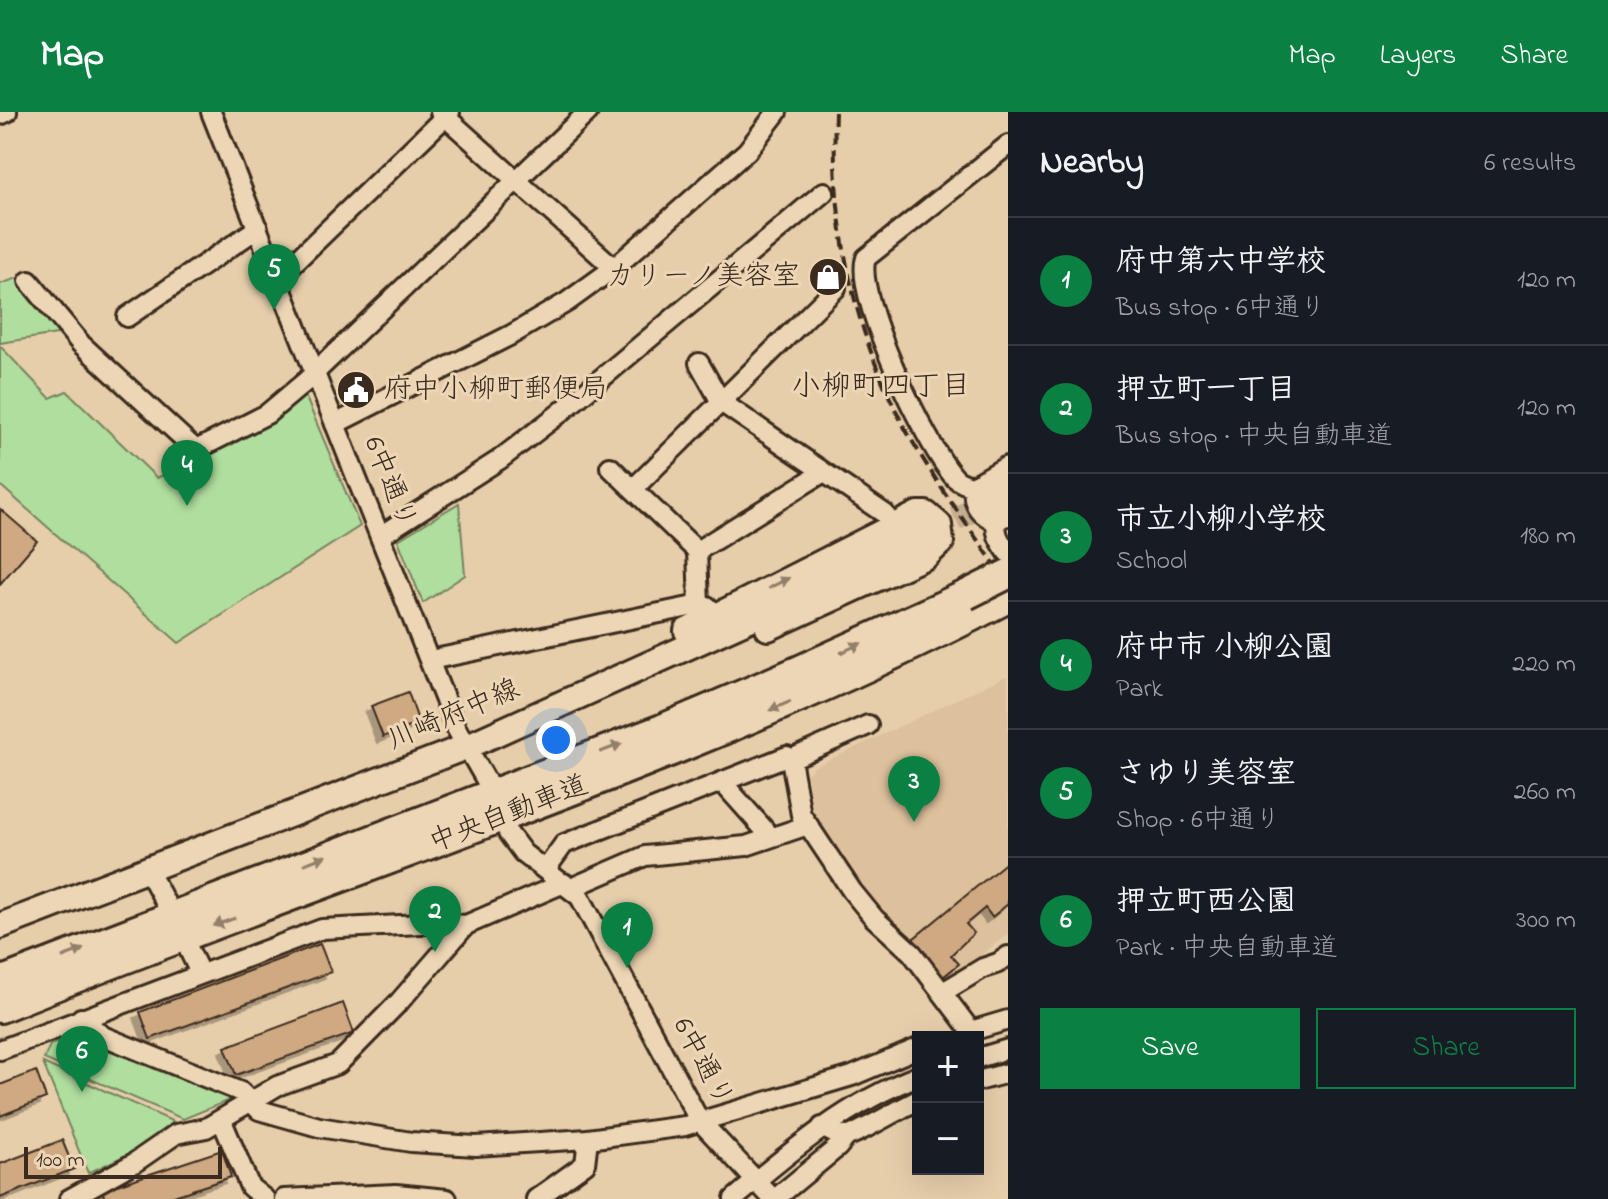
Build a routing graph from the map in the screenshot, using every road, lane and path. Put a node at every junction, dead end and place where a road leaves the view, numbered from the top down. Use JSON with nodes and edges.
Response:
{"nodes":[{"id":1,"x":7,"y":112,"type":"edge"},
{"id":2,"x":588,"y":112,"type":"edge"},
{"id":3,"x":777,"y":112,"type":"edge"},
{"id":4,"x":445,"y":113,"type":"edge"},
{"id":5,"x":216,"y":114,"type":"edge"},
{"id":6,"x":0,"y":115,"type":"edge"},
{"id":7,"x":1008,"y":145,"type":"edge"},
{"id":8,"x":516,"y":179,"type":"junction"},
{"id":9,"x":824,"y":192,"type":"dead end"},
{"id":10,"x":258,"y":228,"type":"junction"},
{"id":11,"x":614,"y":268,"type":"junction"},
{"id":12,"x":278,"y":278,"type":"junction"},
{"id":13,"x":29,"y":281,"type":"dead end"},
{"id":14,"x":836,"y":288,"type":"dead end"},
{"id":15,"x":127,"y":317,"type":"dead end"},
{"id":16,"x":699,"y":363,"type":"dead end"},
{"id":17,"x":315,"y":374,"type":"junction"},
{"id":18,"x":721,"y":402,"type":"junction"},
{"id":19,"x":335,"y":424,"type":"junction"},
{"id":20,"x":610,"y":467,"type":"dead end"},
{"id":21,"x":1008,"y":469,"type":"edge"},
{"id":22,"x":822,"y":473,"type":"junction"},
{"id":23,"x":633,"y":489,"type":"junction"},
{"id":24,"x":998,"y":501,"type":"edge"},
{"id":25,"x":891,"y":527,"type":"junction"},
{"id":26,"x":380,"y":536,"type":"junction"},
{"id":27,"x":920,"y":536,"type":"tunnel mouth"},
{"id":28,"x":697,"y":551,"type":"junction"},
{"id":29,"x":1008,"y":553,"type":"edge"},
{"id":30,"x":1008,"y":574,"type":"edge"},
{"id":31,"x":1008,"y":598,"type":"edge"},
{"id":32,"x":972,"y":604,"type":"junction"},
{"id":33,"x":708,"y":610,"type":"junction"},
{"id":34,"x":676,"y":653,"type":"junction"},
{"id":35,"x":430,"y":660,"type":"junction"},
{"id":36,"x":616,"y":679,"type":"junction"},
{"id":37,"x":868,"y":725,"type":"dead end"},
{"id":38,"x":468,"y":746,"type":"junction"},
{"id":39,"x":791,"y":759,"type":"junction"},
{"id":40,"x":487,"y":782,"type":"dead end"},
{"id":41,"x":722,"y":782,"type":"junction"},
{"id":42,"x":808,"y":825,"type":"junction"},
{"id":43,"x":508,"y":833,"type":"dead end"},
{"id":44,"x":771,"y":837,"type":"junction"},
{"id":45,"x":147,"y":868,"type":"junction"},
{"id":46,"x":546,"y":869,"type":"junction"},
{"id":47,"x":568,"y":886,"type":"junction"},
{"id":48,"x":165,"y":902,"type":"dead end"},
{"id":49,"x":466,"y":925,"type":"junction"},
{"id":50,"x":0,"y":926,"type":"edge"},
{"id":51,"x":189,"y":950,"type":"dead end"},
{"id":52,"x":1008,"y":956,"type":"edge"},
{"id":53,"x":200,"y":973,"type":"junction"},
{"id":54,"x":943,"y":992,"type":"junction"},
{"id":55,"x":6,"y":996,"type":"edge"},
{"id":56,"x":81,"y":1018,"type":"junction"},
{"id":57,"x":1008,"y":1020,"type":"edge"},
{"id":58,"x":971,"y":1031,"type":"joint"},
{"id":59,"x":1008,"y":1049,"type":"edge"},
{"id":60,"x":0,"y":1050,"type":"edge"},
{"id":61,"x":912,"y":1050,"type":"edge"},
{"id":62,"x":984,"y":1056,"type":"edge"},
{"id":63,"x":1008,"y":1073,"type":"edge"},
{"id":64,"x":912,"y":1079,"type":"edge"},
{"id":65,"x":984,"y":1079,"type":"edge"},
{"id":66,"x":250,"y":1102,"type":"junction"},
{"id":67,"x":912,"y":1103,"type":"edge"},
{"id":68,"x":699,"y":1120,"type":"junction"},
{"id":69,"x":222,"y":1121,"type":"junction"},
{"id":70,"x":822,"y":1127,"type":"junction"},
{"id":71,"x":847,"y":1136,"type":"junction"},
{"id":72,"x":588,"y":1139,"type":"junction"},
{"id":73,"x":757,"y":1180,"type":"junction"},
{"id":74,"x":69,"y":1199,"type":"edge"},
{"id":75,"x":265,"y":1199,"type":"edge"},
{"id":76,"x":284,"y":1199,"type":"edge"},
{"id":77,"x":447,"y":1199,"type":"edge"},
{"id":78,"x":536,"y":1199,"type":"edge"},
{"id":79,"x":734,"y":1199,"type":"edge"},
{"id":80,"x":774,"y":1199,"type":"edge"}],
"edges":[{"from":1,"to":6,"type":"street"},
{"from":2,"to":8,"type":"street"},
{"from":3,"to":11,"type":"street"},
{"from":4,"to":8,"type":"street"},
{"from":4,"to":12,"type":"street"},
{"from":5,"to":10,"type":"street","name":"6中通り"},
{"from":7,"to":24,"type":"street"},
{"from":8,"to":11,"type":"street"},
{"from":8,"to":17,"type":"street"},
{"from":9,"to":26,"type":"street"},
{"from":10,"to":12,"type":"street","name":"6中通り"},
{"from":10,"to":15,"type":"street"},
{"from":11,"to":19,"type":"street"},
{"from":12,"to":17,"type":"street","name":"6中通り"},
{"from":13,"to":17,"type":"street"},
{"from":14,"to":18,"type":"street"},
{"from":16,"to":18,"type":"street"},
{"from":17,"to":19,"type":"street","name":"6中通り"},
{"from":18,"to":22,"type":"street"},
{"from":18,"to":23,"type":"street"},
{"from":19,"to":26,"type":"street","name":"6中通り"},
{"from":20,"to":23,"type":"street"},
{"from":21,"to":24,"type":"main road"},
{"from":22,"to":25,"type":"street"},
{"from":22,"to":28,"type":"street"},
{"from":23,"to":28,"type":"street"},
{"from":24,"to":29,"type":"street"},
{"from":33,"to":25,"type":"main road","one_way":true},
{"from":25,"to":34,"type":"main road"},
{"from":26,"to":35,"type":"street","name":"6中通り"},
{"from":27,"to":34,"type":"main road","name":"川崎府中線"},
{"from":28,"to":33,"type":"street"},
{"from":30,"to":32,"type":"highway","name":"中央自動車道","bridge":true},
{"from":31,"to":32,"type":"highway","name":"中央自動車道"},
{"from":32,"to":55,"type":"highway","name":"中央自動車道"},
{"from":33,"to":35,"type":"street"},
{"from":33,"to":36,"type":"main road"},
{"from":34,"to":36,"type":"main road","name":"川崎府中線"},
{"from":35,"to":38,"type":"street","name":"6中通り"},
{"from":36,"to":38,"type":"main road","name":"川崎府中線"},
{"from":37,"to":39,"type":"street"},
{"from":38,"to":40,"type":"street","name":"6中通り"},
{"from":38,"to":45,"type":"main road","name":"川崎府中線"},
{"from":39,"to":41,"type":"street"},
{"from":39,"to":42,"type":"street"},
{"from":41,"to":44,"type":"street"},
{"from":41,"to":46,"type":"street"},
{"from":42,"to":44,"type":"street"},
{"from":42,"to":54,"type":"street"},
{"from":43,"to":46,"type":"street","name":"6中通り"},
{"from":44,"to":47,"type":"street"},
{"from":45,"to":48,"type":"street"},
{"from":45,"to":50,"type":"main road","name":"川崎府中線"},
{"from":46,"to":47,"type":"street","name":"6中通り"},
{"from":47,"to":49,"type":"street"},
{"from":47,"to":68,"type":"street","name":"6中通り"},
{"from":49,"to":53,"type":"street"},
{"from":49,"to":66,"type":"street"},
{"from":51,"to":53,"type":"street"},
{"from":52,"to":54,"type":"street"},
{"from":53,"to":56,"type":"street"},
{"from":54,"to":58,"type":"street"},
{"from":56,"to":60,"type":"street"},
{"from":56,"to":66,"type":"street"},
{"from":57,"to":58,"type":"street"},
{"from":59,"to":62,"type":"street"},
{"from":61,"to":68,"type":"street"},
{"from":63,"to":65,"type":"street"},
{"from":64,"to":70,"type":"street"},
{"from":66,"to":69,"type":"street"},
{"from":66,"to":72,"type":"street"},
{"from":67,"to":71,"type":"street"},
{"from":68,"to":72,"type":"street"},
{"from":68,"to":73,"type":"street","name":"6中通り"},
{"from":69,"to":74,"type":"street"},
{"from":69,"to":75,"type":"street"},
{"from":70,"to":71,"type":"street"},
{"from":70,"to":73,"type":"street"},
{"from":71,"to":80,"type":"street"},
{"from":72,"to":78,"type":"street"},
{"from":73,"to":79,"type":"street"},
{"from":73,"to":80,"type":"street","name":"6中通り"},
{"from":76,"to":77,"type":"street"}]}
